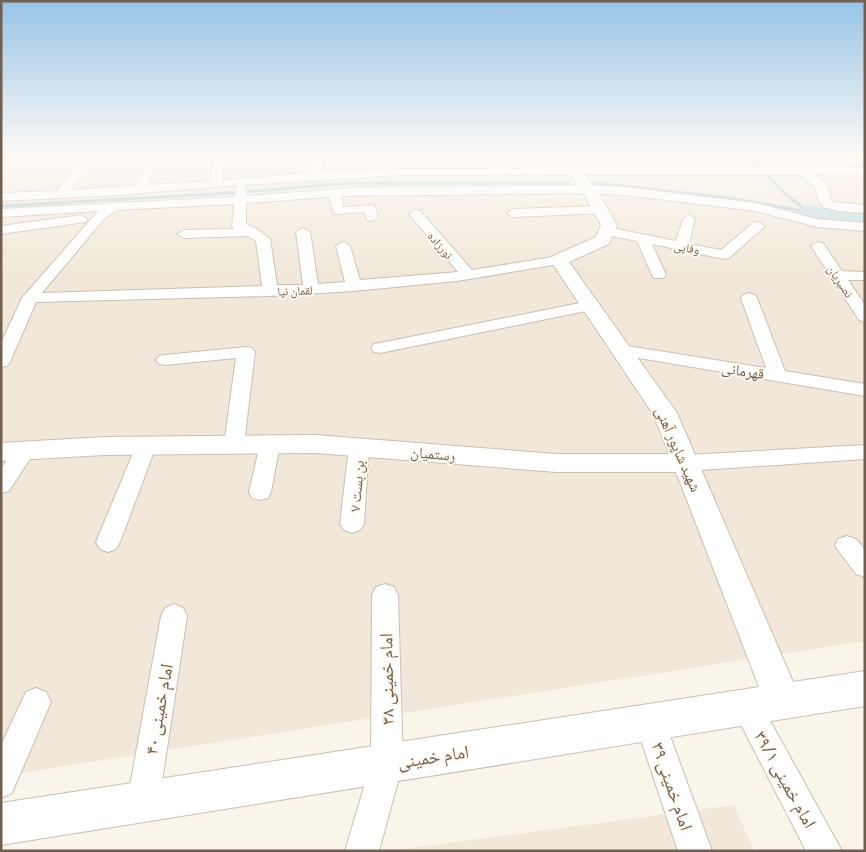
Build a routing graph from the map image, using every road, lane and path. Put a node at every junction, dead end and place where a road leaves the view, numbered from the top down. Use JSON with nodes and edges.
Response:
{"nodes":[{"id":1,"x":46,"y":195,"type":"edge"},
{"id":2,"x":240,"y":195,"type":"edge"},
{"id":3,"x":310,"y":195,"type":"edge"},
{"id":4,"x":334,"y":195,"type":"edge"},
{"id":5,"x":556,"y":195,"type":"edge"},
{"id":6,"x":559,"y":195,"type":"edge"},
{"id":7,"x":587,"y":195,"type":"edge"},
{"id":8,"x":593,"y":195,"type":"edge"},
{"id":9,"x":611,"y":195,"type":"edge"},
{"id":10,"x":620,"y":195,"type":"edge"},
{"id":11,"x":655,"y":195,"type":"edge"},
{"id":12,"x":823,"y":195,"type":"edge"},
{"id":13,"x":1,"y":197,"type":"edge"},
{"id":14,"x":240,"y":200,"type":"junction"},
{"id":15,"x":592,"y":200,"type":"junction"},
{"id":16,"x":112,"y":208,"type":"junction"},
{"id":17,"x":865,"y":209,"type":"edge"},
{"id":18,"x":1,"y":213,"type":"edge"},
{"id":19,"x":513,"y":213,"type":"dead end"},
{"id":20,"x":415,"y":214,"type":"dead end"},
{"id":21,"x":98,"y":217,"type":"junction"},
{"id":22,"x":372,"y":217,"type":"dead end"},
{"id":23,"x":689,"y":219,"type":"dead end"},
{"id":24,"x":758,"y":226,"type":"dead end"},
{"id":25,"x":865,"y":227,"type":"edge"},
{"id":26,"x":1,"y":230,"type":"edge"},
{"id":27,"x":252,"y":232,"type":"junction"},
{"id":28,"x":303,"y":232,"type":"dead end"},
{"id":29,"x":184,"y":234,"type":"dead end"},
{"id":30,"x":642,"y":238,"type":"junction"},
{"id":31,"x":344,"y":246,"type":"dead end"},
{"id":32,"x":681,"y":246,"type":"junction"},
{"id":33,"x":818,"y":246,"type":"dead end"},
{"id":34,"x":558,"y":260,"type":"junction"},
{"id":35,"x":468,"y":275,"type":"junction"},
{"id":36,"x":659,"y":275,"type":"dead end"},
{"id":37,"x":836,"y":275,"type":"junction"},
{"id":38,"x":865,"y":276,"type":"edge"},
{"id":39,"x":354,"y":286,"type":"junction"},
{"id":40,"x":312,"y":289,"type":"junction"},
{"id":41,"x":270,"y":291,"type":"junction"},
{"id":42,"x":30,"y":298,"type":"junction"},
{"id":43,"x":749,"y":298,"type":"dead end"},
{"id":44,"x":590,"y":306,"type":"junction"},
{"id":45,"x":865,"y":316,"type":"edge"},
{"id":46,"x":380,"y":348,"type":"dead end"},
{"id":47,"x":621,"y":350,"type":"junction"},
{"id":48,"x":164,"y":360,"type":"dead end"},
{"id":49,"x":1,"y":362,"type":"edge"},
{"id":50,"x":778,"y":376,"type":"junction"},
{"id":51,"x":865,"y":390,"type":"edge"},
{"id":52,"x":234,"y":444,"type":"junction"},
{"id":53,"x":270,"y":444,"type":"junction"},
{"id":54,"x":146,"y":446,"type":"junction"},
{"id":55,"x":359,"y":447,"type":"junction"},
{"id":56,"x":13,"y":451,"type":"edge"},
{"id":57,"x":865,"y":452,"type":"edge"},
{"id":58,"x":686,"y":463,"type":"junction"},
{"id":59,"x":1,"y":485,"type":"edge"},
{"id":60,"x":260,"y":492,"type":"dead end"},
{"id":61,"x":352,"y":524,"type":"dead end"},
{"id":62,"x":108,"y":542,"type":"dead end"},
{"id":63,"x":847,"y":546,"type":"dead end"},
{"id":64,"x":865,"y":567,"type":"edge"},
{"id":65,"x":385,"y":595,"type":"dead end"},
{"id":66,"x":174,"y":616,"type":"dead end"},
{"id":67,"x":865,"y":688,"type":"edge"},
{"id":68,"x":36,"y":702,"type":"dead end"},
{"id":69,"x":765,"y":704,"type":"junction"},
{"id":70,"x":650,"y":722,"type":"junction"},
{"id":71,"x":387,"y":763,"type":"junction"},
{"id":72,"x":1,"y":782,"type":"edge"},
{"id":73,"x":142,"y":802,"type":"junction"},
{"id":74,"x":1,"y":824,"type":"edge"},
{"id":75,"x":362,"y":851,"type":"edge"},
{"id":76,"x":695,"y":851,"type":"edge"},
{"id":77,"x":825,"y":851,"type":"edge"}],
"edges":[{"from":1,"to":13,"type":"street"},
{"from":2,"to":14,"type":"street"},
{"from":3,"to":14,"type":"street"},
{"from":4,"to":22,"type":"street"},
{"from":5,"to":15,"type":"street"},
{"from":6,"to":15,"type":"street"},
{"from":7,"to":15,"type":"street"},
{"from":8,"to":15,"type":"street"},
{"from":9,"to":15,"type":"street"},
{"from":10,"to":15,"type":"street"},
{"from":11,"to":25,"type":"street"},
{"from":12,"to":17,"type":"street"},
{"from":14,"to":16,"type":"street"},
{"from":14,"to":27,"type":"street"},
{"from":15,"to":19,"type":"street"},
{"from":15,"to":30,"type":"street","name":"وفایی"},
{"from":15,"to":34,"type":"street"},
{"from":16,"to":18,"type":"street"},
{"from":16,"to":21,"type":"street"},
{"from":20,"to":35,"type":"street","name":"نورزاده"},
{"from":21,"to":26,"type":"street"},
{"from":21,"to":42,"type":"street"},
{"from":23,"to":32,"type":"street"},
{"from":24,"to":32,"type":"street","name":"وفایی"},
{"from":27,"to":29,"type":"street"},
{"from":27,"to":41,"type":"street"},
{"from":28,"to":40,"type":"street"},
{"from":30,"to":32,"type":"street","name":"وفایی"},
{"from":30,"to":36,"type":"street"},
{"from":31,"to":39,"type":"street"},
{"from":33,"to":37,"type":"street","name":"نصیریان"},
{"from":34,"to":35,"type":"street","name":"لقمان نیا"},
{"from":34,"to":44,"type":"street","name":"شهید شاپور آهنی"},
{"from":35,"to":39,"type":"street","name":"لقمان نیا"},
{"from":37,"to":38,"type":"street"},
{"from":37,"to":45,"type":"street","name":"نصیریان"},
{"from":39,"to":40,"type":"street","name":"لقمان نیا"},
{"from":40,"to":41,"type":"street","name":"لقمان نیا"},
{"from":41,"to":42,"type":"street","name":"لقمان نیا"},
{"from":42,"to":49,"type":"street"},
{"from":43,"to":50,"type":"street"},
{"from":44,"to":46,"type":"street"},
{"from":44,"to":47,"type":"street","name":"شهید شاپور آهنی"},
{"from":47,"to":50,"type":"street","name":"قهرمانی"},
{"from":47,"to":58,"type":"street","name":"شهید شاپور آهنی"},
{"from":48,"to":52,"type":"street"},
{"from":50,"to":51,"type":"street","name":"قهرمانی"},
{"from":52,"to":53,"type":"street","name":"رستمیان"},
{"from":52,"to":54,"type":"street","name":"رستمیان"},
{"from":53,"to":55,"type":"street","name":"رستمیان"},
{"from":53,"to":60,"type":"street"},
{"from":54,"to":56,"type":"street","name":"رستمیان"},
{"from":54,"to":62,"type":"street"},
{"from":55,"to":58,"type":"street","name":"رستمیان"},
{"from":55,"to":61,"type":"street","name":"بن بست ۷"},
{"from":56,"to":59,"type":"street"},
{"from":57,"to":58,"type":"street","name":"رستمیان"},
{"from":58,"to":69,"type":"street","name":"شهید شاپور آهنی"},
{"from":63,"to":64,"type":"street"},
{"from":65,"to":71,"type":"street","name":"امام خمینی ۳۸"},
{"from":66,"to":73,"type":"street","name":"امام خمینی ۴۰"},
{"from":67,"to":69,"type":"street","name":"امام خمینی"},
{"from":68,"to":72,"type":"street"},
{"from":69,"to":70,"type":"street","name":"امام خمینی"},
{"from":69,"to":77,"type":"street","name":"امام خمینی ۳۹/۱"},
{"from":70,"to":71,"type":"street","name":"امام خمینی"},
{"from":70,"to":76,"type":"street","name":"امام خمینی ۳۹"},
{"from":71,"to":73,"type":"street","name":"امام خمینی"},
{"from":71,"to":75,"type":"street","name":"امام خمینی ۳۸"},
{"from":73,"to":74,"type":"street","name":"امام خمینی"}]}
